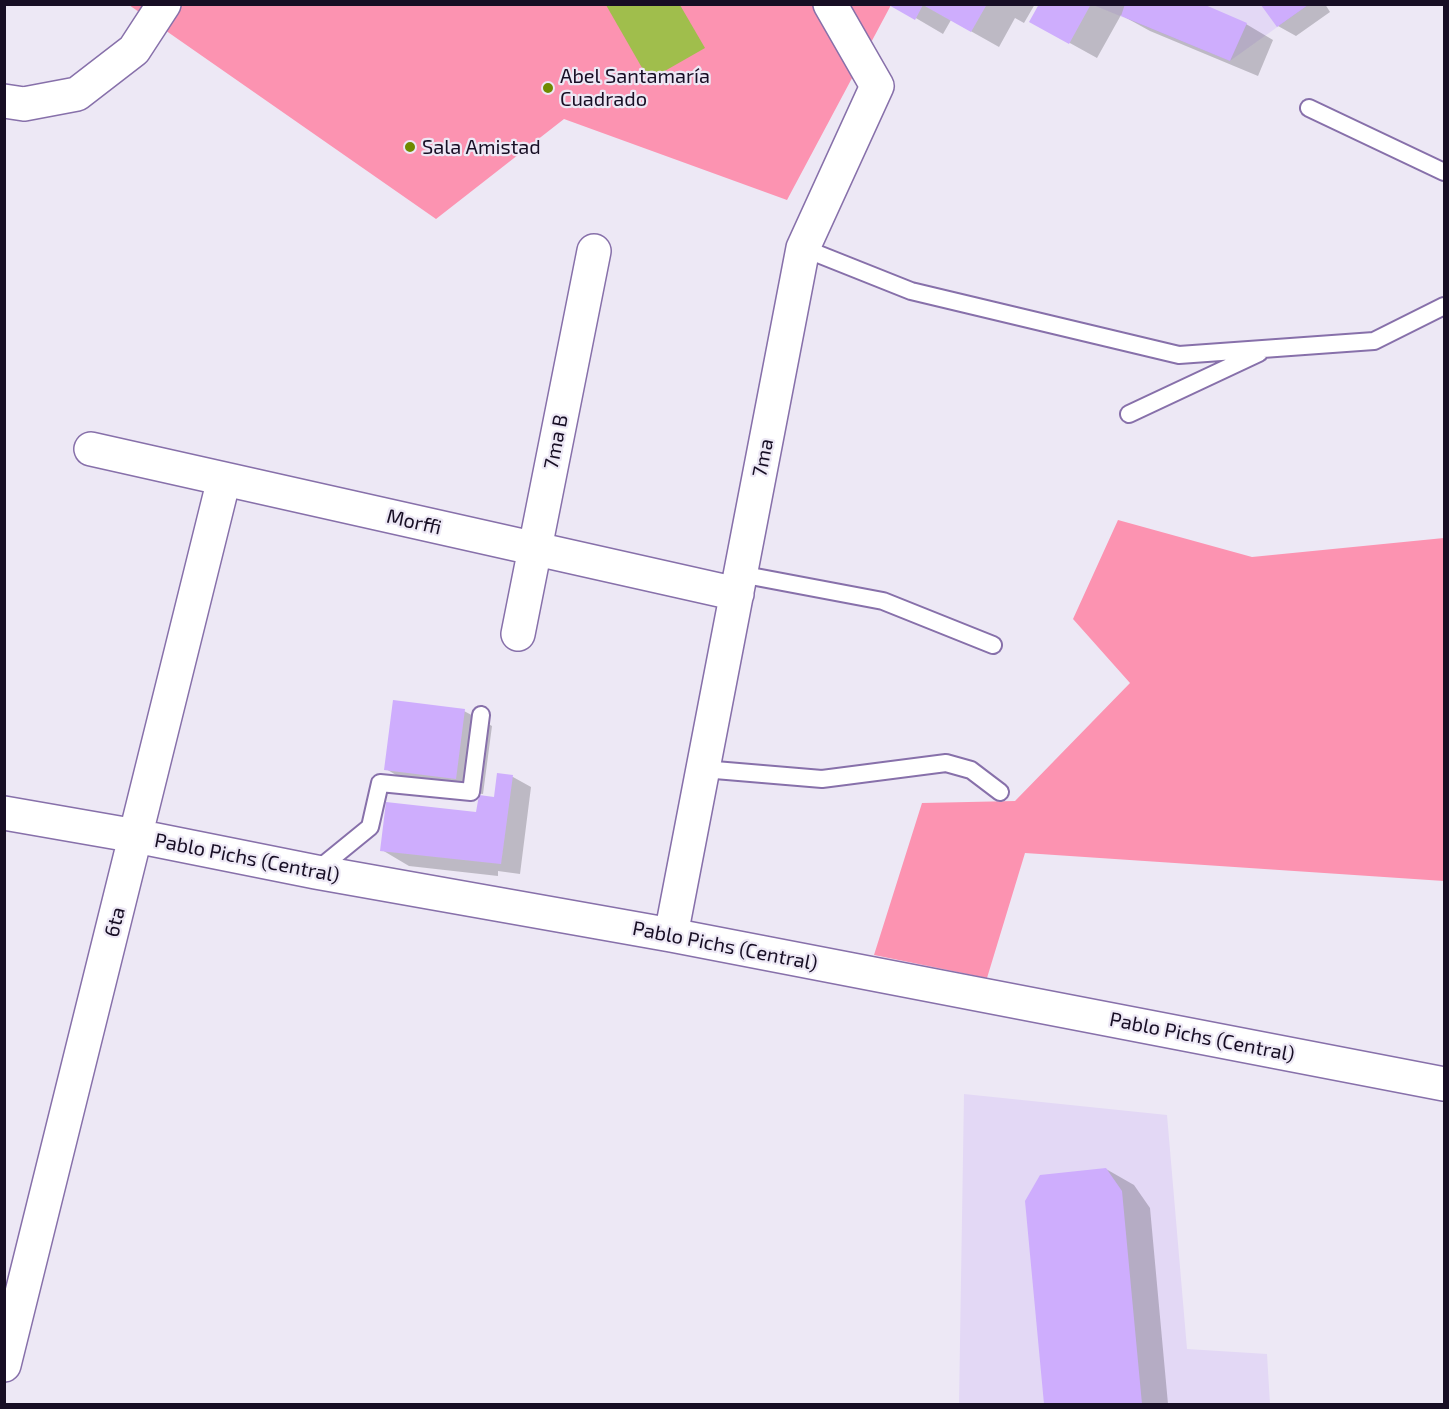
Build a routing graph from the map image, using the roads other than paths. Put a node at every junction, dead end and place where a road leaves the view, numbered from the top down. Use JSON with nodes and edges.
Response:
{"nodes":[{"id":1,"x":164,"y":4,"type":"edge"},
{"id":2,"x":830,"y":4,"type":"edge"},
{"id":3,"x":4,"y":101,"type":"edge"},
{"id":4,"x":1309,"y":108,"type":"dead end"},
{"id":5,"x":1444,"y":172,"type":"edge"},
{"id":6,"x":803,"y":248,"type":"junction"},
{"id":7,"x":594,"y":251,"type":"dead end"},
{"id":8,"x":1444,"y":306,"type":"edge"},
{"id":9,"x":1268,"y":349,"type":"junction"},
{"id":10,"x":1129,"y":414,"type":"dead end"},
{"id":11,"x":91,"y":449,"type":"dead end"},
{"id":12,"x":224,"y":479,"type":"junction"},
{"id":13,"x":535,"y":549,"type":"junction"},
{"id":14,"x":738,"y":584,"type":"junction"},
{"id":15,"x":518,"y":634,"type":"dead end"},
{"id":16,"x":993,"y":645,"type":"dead end"},
{"id":17,"x":481,"y":715,"type":"dead end"},
{"id":18,"x":703,"y":769,"type":"junction"},
{"id":19,"x":1000,"y":792,"type":"dead end"},
{"id":20,"x":4,"y":813,"type":"edge"},
{"id":21,"x":136,"y":836,"type":"junction"},
{"id":22,"x":316,"y":872,"type":"junction"},
{"id":23,"x":671,"y":935,"type":"junction"},
{"id":24,"x":1444,"y":1084,"type":"edge"},
{"id":25,"x":4,"y":1365,"type":"edge"}],
"edges":[{"from":1,"to":3,"type":"street"},
{"from":2,"to":6,"type":"street","name":"7ma"},
{"from":4,"to":5,"type":"lane"},
{"from":6,"to":9,"type":"lane"},
{"from":6,"to":14,"type":"street","name":"7ma"},
{"from":7,"to":13,"type":"street","name":"7ma B"},
{"from":8,"to":9,"type":"lane"},
{"from":9,"to":10,"type":"lane"},
{"from":11,"to":12,"type":"street","name":"Morffi"},
{"from":12,"to":13,"type":"street","name":"Morffi"},
{"from":12,"to":21,"type":"street","name":"6ta"},
{"from":13,"to":14,"type":"street","name":"Morffi"},
{"from":13,"to":15,"type":"street","name":"7ma B"},
{"from":14,"to":16,"type":"lane"},
{"from":14,"to":18,"type":"street","name":"7ma"},
{"from":17,"to":22,"type":"lane"},
{"from":18,"to":19,"type":"lane"},
{"from":18,"to":23,"type":"street","name":"7ma"},
{"from":20,"to":21,"type":"street","name":"Pablo Pichs (Central)"},
{"from":21,"to":22,"type":"street","name":"Pablo Pichs (Central)"},
{"from":21,"to":25,"type":"street","name":"6ta"},
{"from":22,"to":23,"type":"street","name":"Pablo Pichs (Central)"},
{"from":23,"to":24,"type":"street","name":"Pablo Pichs (Central)"}]}
